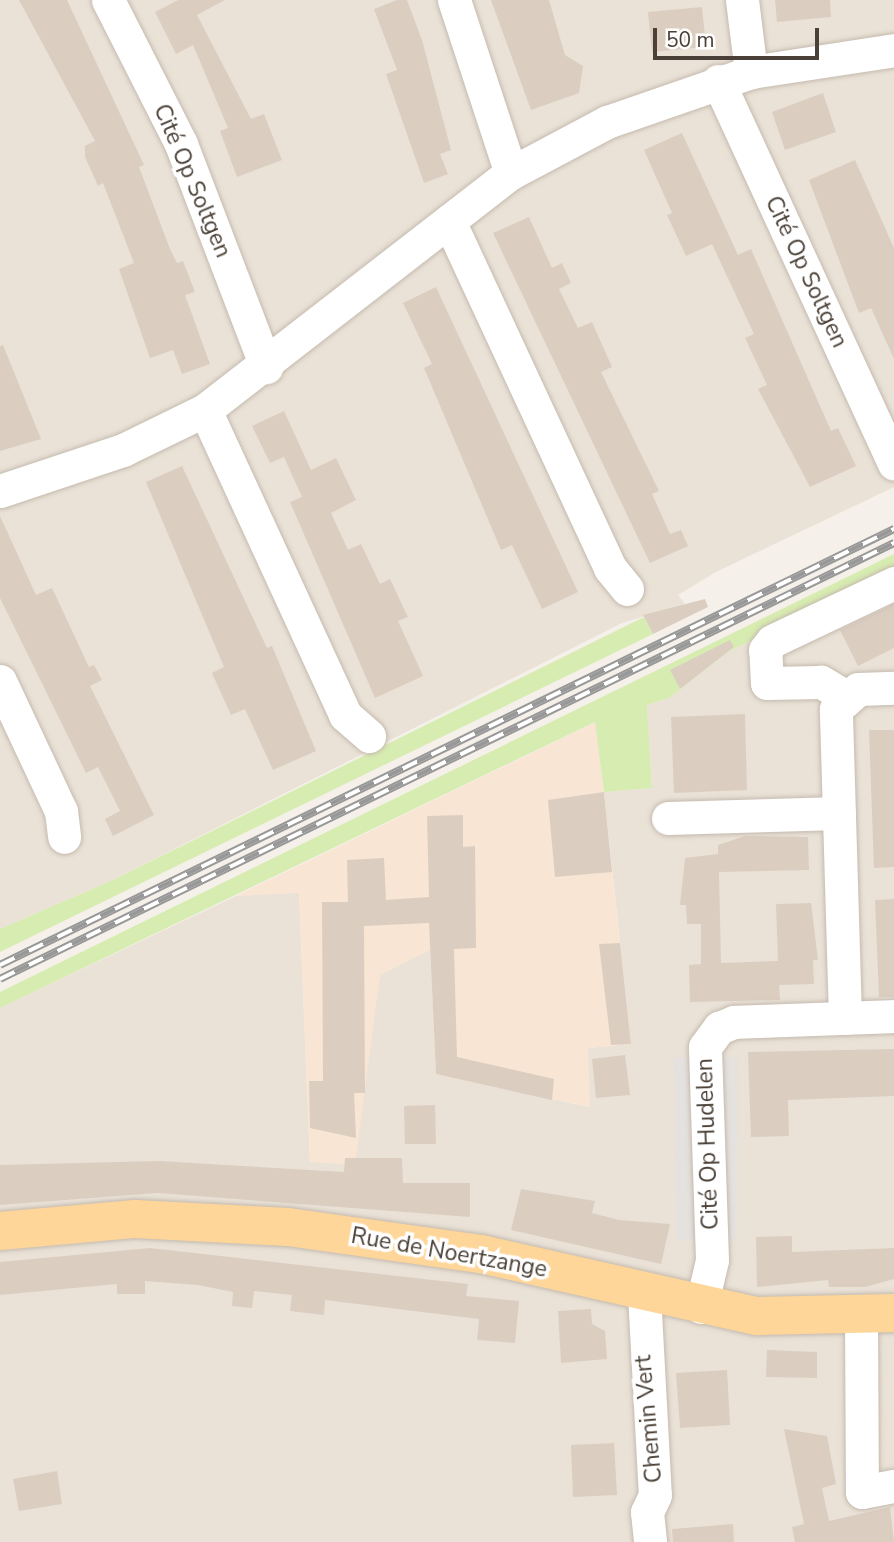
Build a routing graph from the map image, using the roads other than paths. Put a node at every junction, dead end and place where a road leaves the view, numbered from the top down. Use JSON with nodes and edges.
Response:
{"nodes":[{"id":1,"x":107,"y":0,"type":"edge"},
{"id":2,"x":454,"y":0,"type":"edge"},
{"id":3,"x":742,"y":0,"type":"edge"},
{"id":4,"x":894,"y":50,"type":"edge"},
{"id":5,"x":751,"y":72,"type":"junction"},
{"id":6,"x":718,"y":81,"type":"junction"},
{"id":7,"x":511,"y":173,"type":"junction"},
{"id":8,"x":449,"y":221,"type":"junction"},
{"id":9,"x":266,"y":367,"type":"junction"},
{"id":10,"x":205,"y":410,"type":"junction"},
{"id":11,"x":894,"y":463,"type":"edge"},
{"id":12,"x":0,"y":491,"type":"edge"},
{"id":13,"x":894,"y":583,"type":"edge"},
{"id":14,"x":627,"y":589,"type":"dead end"},
{"id":15,"x":0,"y":681,"type":"edge"},
{"id":16,"x":894,"y":688,"type":"edge"},
{"id":17,"x":843,"y":695,"type":"junction"},
{"id":18,"x":369,"y":736,"type":"dead end"},
{"id":19,"x":839,"y":813,"type":"junction"},
{"id":20,"x":668,"y":818,"type":"dead end"},
{"id":21,"x":64,"y":837,"type":"dead end"},
{"id":22,"x":894,"y":1016,"type":"edge"},
{"id":23,"x":845,"y":1018,"type":"junction"},
{"id":24,"x":0,"y":1231,"type":"edge"},
{"id":25,"x":644,"y":1294,"type":"junction"},
{"id":26,"x":701,"y":1307,"type":"junction"},
{"id":27,"x":878,"y":1314,"type":"edge"},
{"id":28,"x":894,"y":1486,"type":"edge"},
{"id":29,"x":650,"y":1542,"type":"edge"}],
"edges":[{"from":1,"to":9,"type":"street","name":"Cité Op Soltgen"},
{"from":2,"to":7,"type":"street"},
{"from":3,"to":5,"type":"street"},
{"from":4,"to":5,"type":"street"},
{"from":5,"to":6,"type":"street"},
{"from":6,"to":7,"type":"street"},
{"from":6,"to":11,"type":"street","name":"Cité Op Soltgen"},
{"from":7,"to":8,"type":"street"},
{"from":8,"to":9,"type":"street"},
{"from":8,"to":14,"type":"street"},
{"from":9,"to":10,"type":"street"},
{"from":10,"to":12,"type":"street"},
{"from":10,"to":18,"type":"street"},
{"from":13,"to":17,"type":"street"},
{"from":15,"to":21,"type":"street"},
{"from":16,"to":17,"type":"street"},
{"from":17,"to":19,"type":"street"},
{"from":19,"to":20,"type":"street"},
{"from":19,"to":23,"type":"street"},
{"from":22,"to":23,"type":"street","name":"Cité Op Hudelen"},
{"from":23,"to":26,"type":"street","name":"Cité Op Hudelen"},
{"from":24,"to":25,"type":"main road","name":"Rue de Noertzange"},
{"from":25,"to":26,"type":"main road","name":"Rue de Noertzange"},
{"from":25,"to":29,"type":"street","name":"Chemin Vert"},
{"from":26,"to":27,"type":"main road","name":"Rue de Noertzange"},
{"from":27,"to":28,"type":"street"}]}
